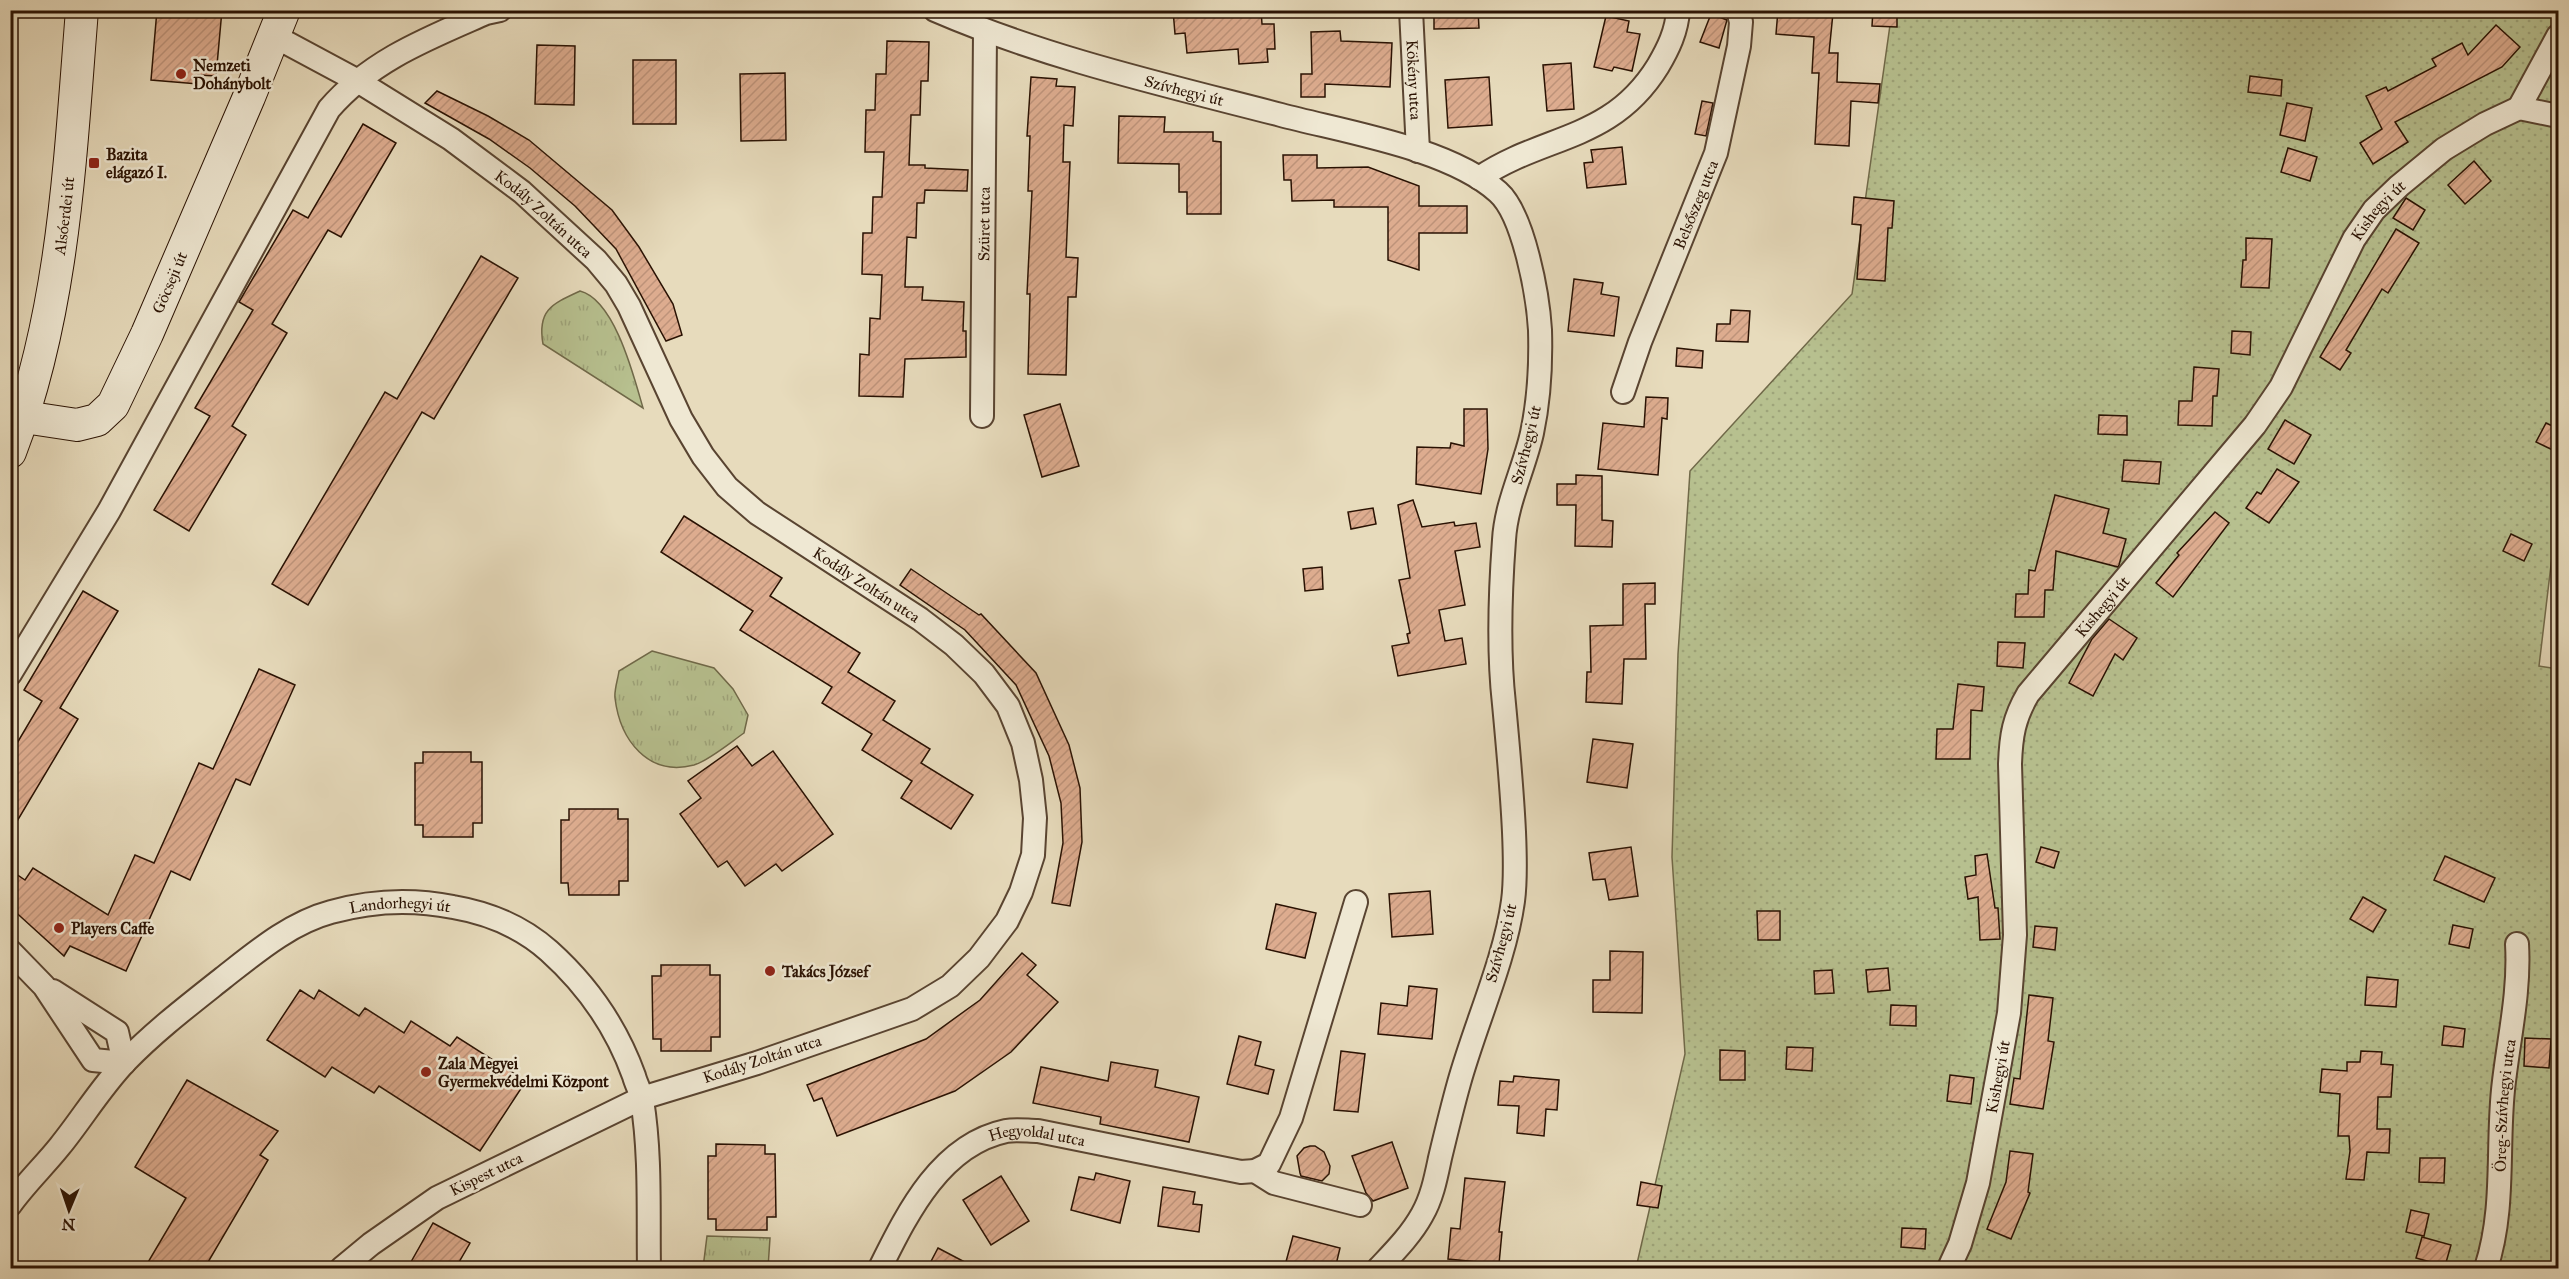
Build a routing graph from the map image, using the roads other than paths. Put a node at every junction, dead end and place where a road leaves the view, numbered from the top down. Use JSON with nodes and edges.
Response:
{"nodes":[{"id":1,"x":82,"y":10,"type":"edge"},
{"id":2,"x":500,"y":10,"type":"edge"},
{"id":3,"x":935,"y":10,"type":"edge"},
{"id":4,"x":1411,"y":10,"type":"edge"},
{"id":5,"x":1678,"y":10,"type":"edge"},
{"id":6,"x":1738,"y":10,"type":"edge"},
{"id":7,"x":279,"y":23,"type":"edge"},
{"id":8,"x":985,"y":32,"type":"junction"},
{"id":9,"x":2559,"y":36,"type":"edge"},
{"id":10,"x":356,"y":80,"type":"junction"},
{"id":11,"x":2519,"y":108,"type":"junction"},
{"id":12,"x":2559,"y":116,"type":"edge"},
{"id":13,"x":1418,"y":151,"type":"junction"},
{"id":14,"x":1479,"y":178,"type":"junction"},
{"id":15,"x":1623,"y":392,"type":"dead end"},
{"id":16,"x":982,"y":416,"type":"dead end"},
{"id":17,"x":24,"y":417,"type":"junction"},
{"id":18,"x":10,"y":452,"type":"edge"},
{"id":19,"x":10,"y":674,"type":"edge"},
{"id":20,"x":1356,"y":902,"type":"dead end"},
{"id":21,"x":2517,"y":944,"type":"dead end"},
{"id":22,"x":10,"y":951,"type":"edge"},
{"id":23,"x":44,"y":986,"type":"junction"},
{"id":24,"x":124,"y":1063,"type":"junction"},
{"id":25,"x":642,"y":1098,"type":"junction"},
{"id":26,"x":1255,"y":1171,"type":"junction"},
{"id":27,"x":10,"y":1205,"type":"edge"},
{"id":28,"x":1360,"y":1205,"type":"dead end"},
{"id":29,"x":342,"y":1269,"type":"edge"},
{"id":30,"x":649,"y":1269,"type":"edge"},
{"id":31,"x":880,"y":1269,"type":"edge"},
{"id":32,"x":1379,"y":1269,"type":"edge"},
{"id":33,"x":1949,"y":1269,"type":"edge"},
{"id":34,"x":2486,"y":1269,"type":"edge"}],
"edges":[{"from":1,"to":17,"type":"main road","name":"Alsóerdei út"},
{"from":2,"to":10,"type":"street"},
{"from":3,"to":8,"type":"street","name":"Szívhegyi út"},
{"from":4,"to":13,"type":"street","name":"Kökény utca"},
{"from":5,"to":14,"type":"street"},
{"from":6,"to":15,"type":"street","name":"Belsőszeg utca"},
{"from":7,"to":10,"type":"street","name":"Kodály Zoltán utca"},
{"from":7,"to":17,"type":"main road","name":"Göcseji út"},
{"from":8,"to":13,"type":"street","name":"Szívhegyi út"},
{"from":8,"to":16,"type":"street","name":"Szüret utca"},
{"from":9,"to":11,"type":"street"},
{"from":10,"to":19,"type":"street"},
{"from":10,"to":25,"type":"street","name":"Kodály Zoltán utca"},
{"from":11,"to":12,"type":"street"},
{"from":11,"to":33,"type":"street","name":"Kishegyi út"},
{"from":13,"to":14,"type":"street","name":"Szívhegyi út"},
{"from":14,"to":32,"type":"street","name":"Szívhegyi út"},
{"from":17,"to":18,"type":"main road"},
{"from":20,"to":26,"type":"street"},
{"from":21,"to":34,"type":"street","name":"Öreg-Szívhegyi utca"},
{"from":22,"to":23,"type":"street"},
{"from":23,"to":24,"type":"street"},
{"from":23,"to":24,"type":"street"},
{"from":24,"to":25,"type":"street","name":"Landorhegyi út"},
{"from":24,"to":27,"type":"street","name":"Landorhegyi út"},
{"from":25,"to":29,"type":"street","name":"Kispest utca"},
{"from":25,"to":30,"type":"street","name":"Landorhegyi út"},
{"from":26,"to":28,"type":"street","name":"Hegyoldal utca"},
{"from":26,"to":31,"type":"street","name":"Hegyoldal utca"}]}
